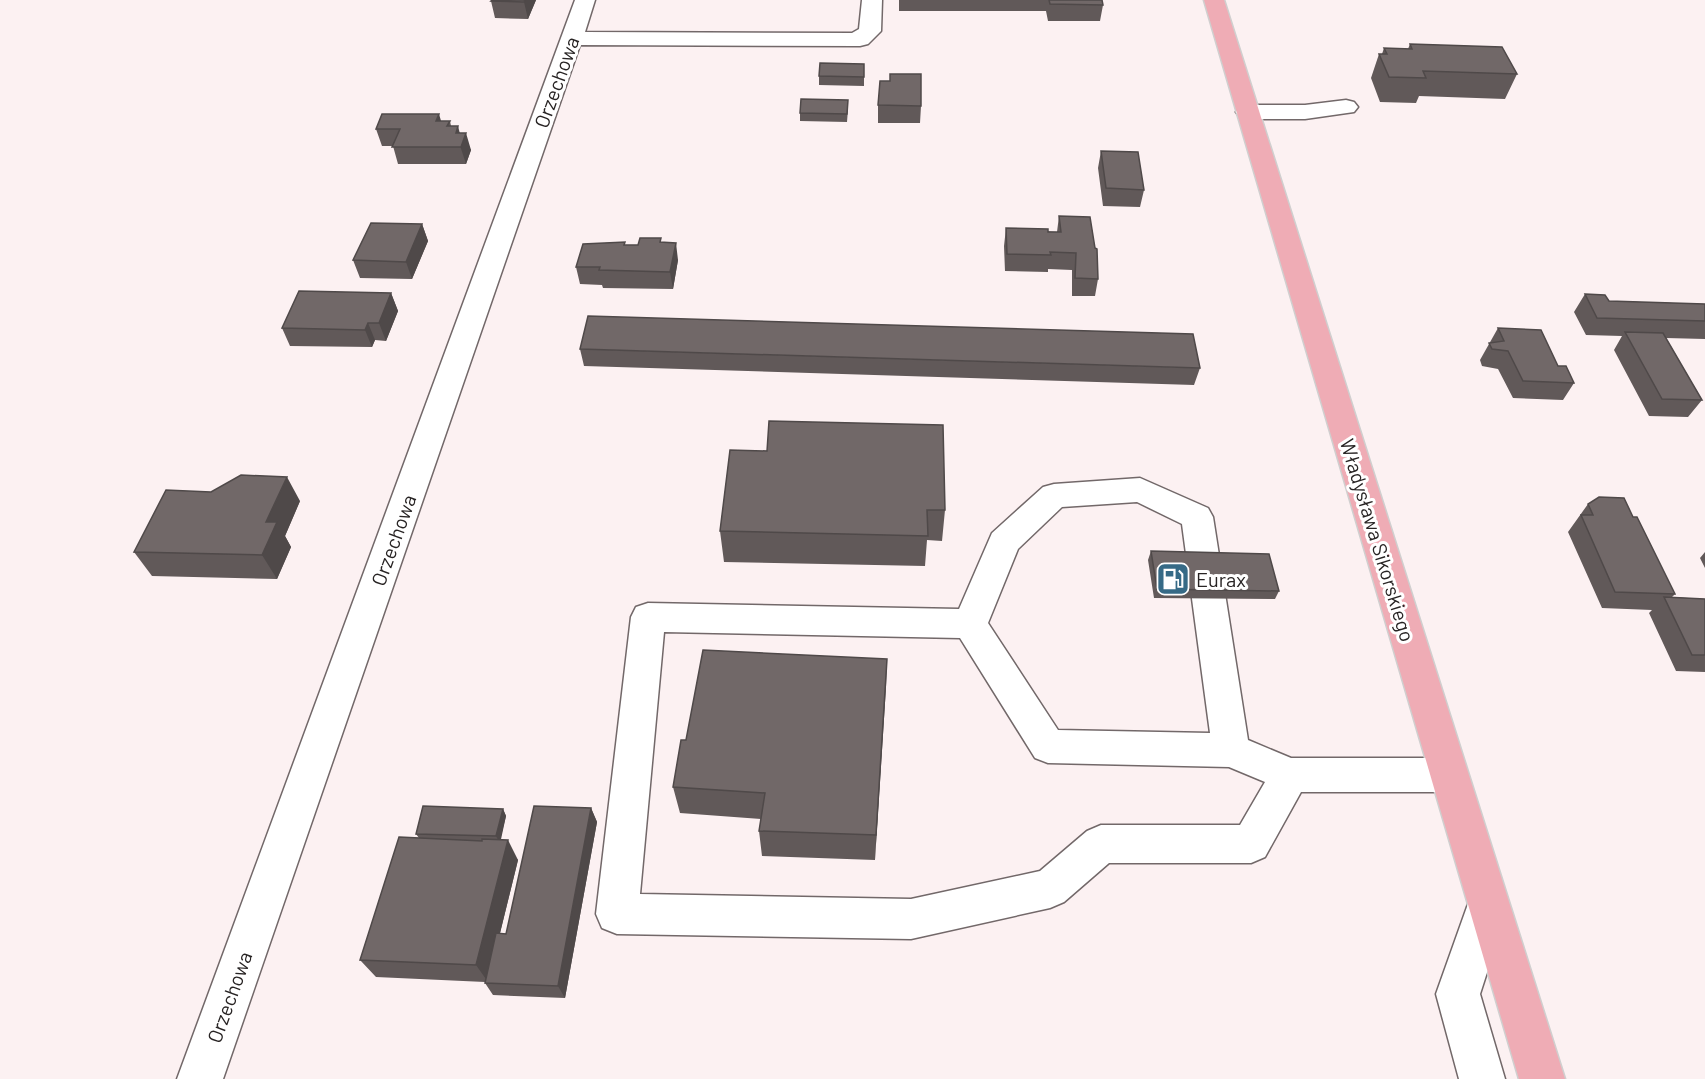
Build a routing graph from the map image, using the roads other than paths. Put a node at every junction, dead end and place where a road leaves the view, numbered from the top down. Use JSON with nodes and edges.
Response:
{"nodes":[{"id":1,"x":585,"y":0,"type":"edge"},
{"id":2,"x":872,"y":0,"type":"edge"},
{"id":3,"x":1214,"y":0,"type":"edge"},
{"id":4,"x":572,"y":38,"type":"junction"},
{"id":5,"x":1346,"y":107,"type":"dead end"},
{"id":6,"x":1248,"y":112,"type":"junction"},
{"id":7,"x":970,"y":624,"type":"junction"},
{"id":8,"x":1231,"y":750,"type":"junction"},
{"id":9,"x":1290,"y":775,"type":"junction"},
{"id":10,"x":1449,"y":775,"type":"junction"},
{"id":11,"x":1488,"y":904,"type":"junction"},
{"id":12,"x":200,"y":1079,"type":"edge"},
{"id":13,"x":1482,"y":1079,"type":"edge"},
{"id":14,"x":1542,"y":1079,"type":"edge"}],
"edges":[{"from":1,"to":4,"type":"street","name":"Orzechowa"},
{"from":2,"to":4,"type":"street"},
{"from":3,"to":6,"type":"main road","name":"Władysława Sikorskiego"},
{"from":4,"to":12,"type":"street","name":"Orzechowa"},
{"from":5,"to":6,"type":"street"},
{"from":6,"to":10,"type":"main road","name":"Władysława Sikorskiego"},
{"from":7,"to":8,"type":"street"},
{"from":7,"to":8,"type":"street"},
{"from":7,"to":9,"type":"street"},
{"from":8,"to":9,"type":"street"},
{"from":9,"to":10,"type":"street"},
{"from":10,"to":11,"type":"main road","name":"Władysława Sikorskiego"},
{"from":11,"to":13,"type":"street"},
{"from":11,"to":14,"type":"main road","name":"Władysława Sikorskiego"}]}
